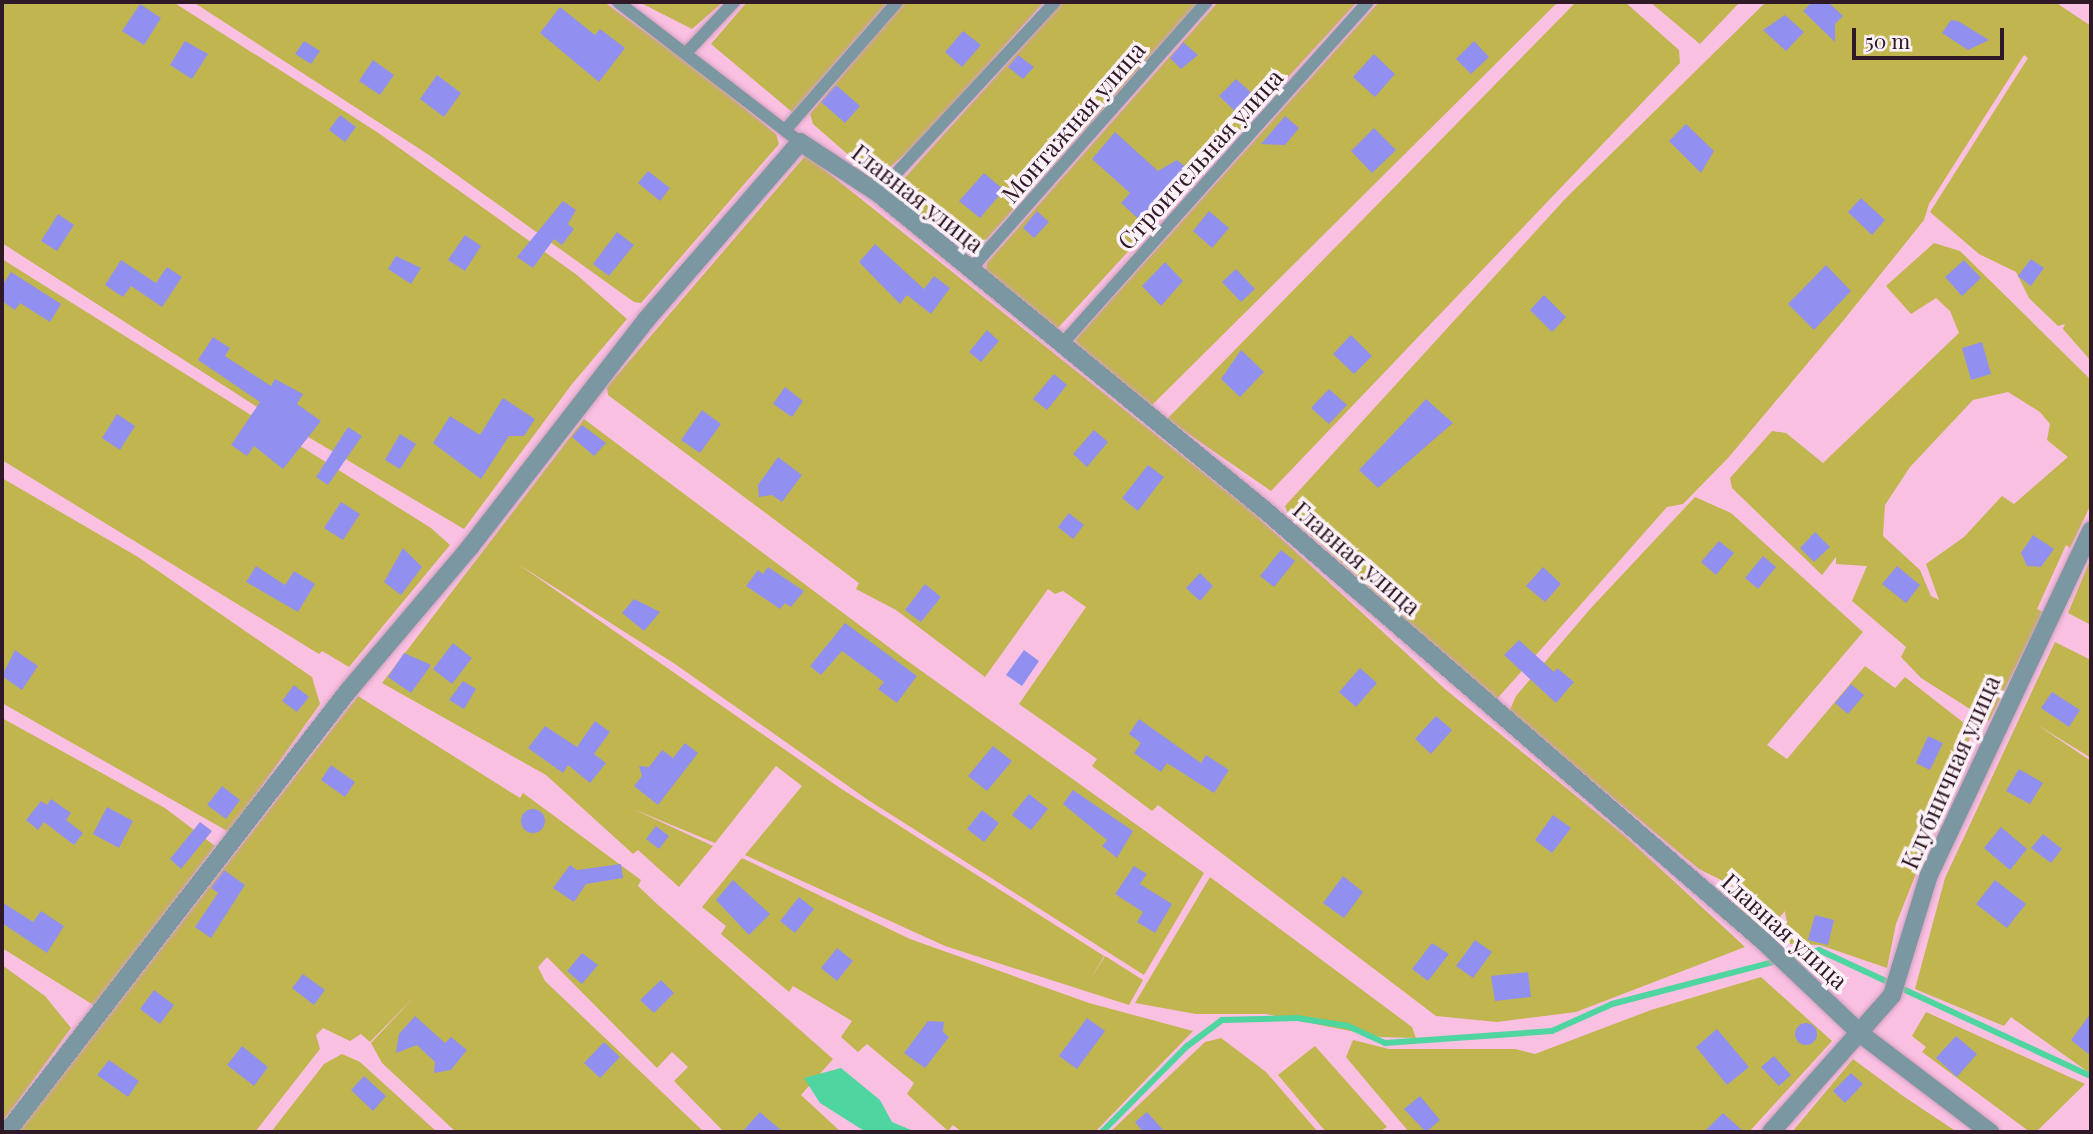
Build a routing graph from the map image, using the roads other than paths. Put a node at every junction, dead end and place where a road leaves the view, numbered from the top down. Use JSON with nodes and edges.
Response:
{"nodes":[{"id":1,"x":618,"y":2,"type":"edge"},
{"id":2,"x":734,"y":2,"type":"edge"},
{"id":3,"x":897,"y":2,"type":"edge"},
{"id":4,"x":1055,"y":2,"type":"edge"},
{"id":5,"x":1206,"y":2,"type":"edge"},
{"id":6,"x":1368,"y":2,"type":"edge"},
{"id":7,"x":687,"y":52,"type":"junction"},
{"id":8,"x":787,"y":128,"type":"junction"},
{"id":9,"x":800,"y":142,"type":"junction"},
{"id":10,"x":878,"y":193,"type":"junction"},
{"id":11,"x":971,"y":270,"type":"junction"},
{"id":12,"x":1063,"y":343,"type":"junction"},
{"id":13,"x":2091,"y":530,"type":"edge"},
{"id":14,"x":1862,"y":1035,"type":"junction"},
{"id":15,"x":7,"y":1132,"type":"edge"},
{"id":16,"x":1771,"y":1132,"type":"edge"},
{"id":17,"x":1990,"y":1132,"type":"edge"}],
"edges":[{"from":1,"to":7,"type":"lane"},
{"from":2,"to":7,"type":"lane"},
{"from":3,"to":8,"type":"lane"},
{"from":4,"to":10,"type":"lane"},
{"from":5,"to":11,"type":"lane","name":"Монтажная улица"},
{"from":6,"to":12,"type":"lane","name":"Строительная улица"},
{"from":7,"to":8,"type":"lane"},
{"from":8,"to":9,"type":"lane"},
{"from":9,"to":10,"type":"street","name":"Главная улица"},
{"from":9,"to":15,"type":"street"},
{"from":10,"to":11,"type":"street","name":"Главная улица"},
{"from":11,"to":12,"type":"street","name":"Главная улица"},
{"from":12,"to":14,"type":"street","name":"Главная улица"},
{"from":13,"to":14,"type":"street","name":"Клубничная улица"},
{"from":14,"to":16,"type":"street","name":"Клубничная улица"},
{"from":14,"to":17,"type":"street","name":"Главная улица"}]}
